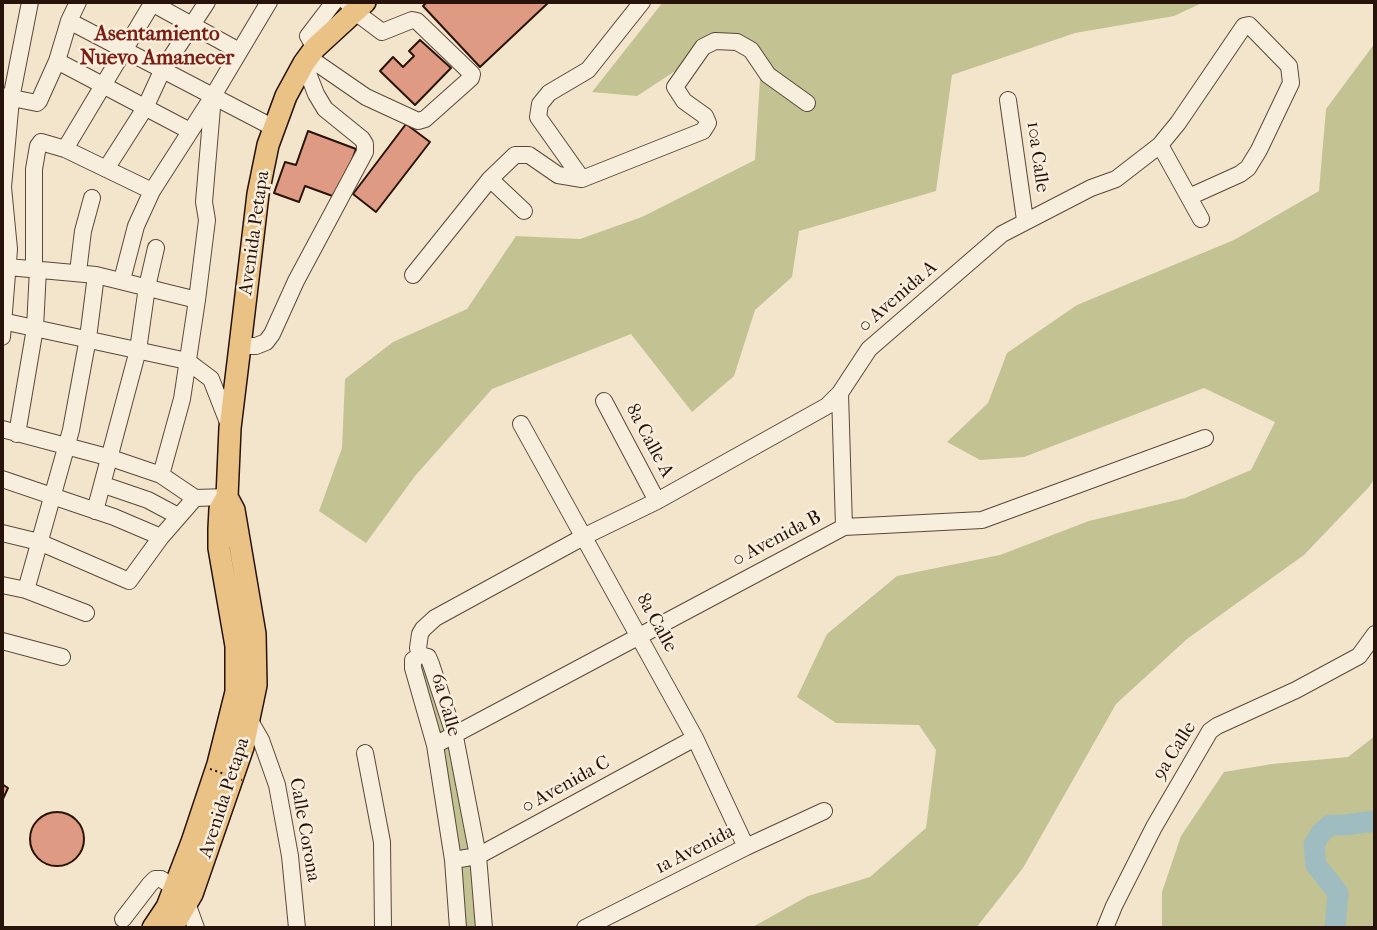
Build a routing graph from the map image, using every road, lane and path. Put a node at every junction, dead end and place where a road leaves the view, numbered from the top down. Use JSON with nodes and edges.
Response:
{"nodes":[{"id":1,"x":30,"y":2,"type":"edge"},
{"id":2,"x":78,"y":2,"type":"edge"},
{"id":3,"x":152,"y":2,"type":"edge"},
{"id":4,"x":207,"y":2,"type":"edge"},
{"id":5,"x":269,"y":2,"type":"edge"},
{"id":6,"x":334,"y":2,"type":"edge"},
{"id":7,"x":642,"y":2,"type":"edge"},
{"id":8,"x":356,"y":5,"type":"edge"},
{"id":9,"x":69,"y":22,"type":"junction"},
{"id":10,"x":193,"y":25,"type":"junction"},
{"id":11,"x":124,"y":51,"type":"junction"},
{"id":12,"x":239,"y":51,"type":"junction"},
{"id":13,"x":309,"y":56,"type":"junction"},
{"id":14,"x":57,"y":61,"type":"junction"},
{"id":15,"x":162,"y":71,"type":"junction"},
{"id":16,"x":102,"y":86,"type":"junction"},
{"id":17,"x":213,"y":96,"type":"junction"},
{"id":18,"x":6,"y":97,"type":"edge"},
{"id":19,"x":1008,"y":100,"type":"dead end"},
{"id":20,"x":807,"y":103,"type":"dead end"},
{"id":21,"x":145,"y":108,"type":"junction"},
{"id":22,"x":274,"y":128,"type":"junction"},
{"id":23,"x":190,"y":131,"type":"junction"},
{"id":24,"x":5,"y":141,"type":"edge"},
{"id":25,"x":1160,"y":145,"type":"junction"},
{"id":26,"x":65,"y":149,"type":"junction"},
{"id":27,"x":106,"y":169,"type":"junction"},
{"id":28,"x":489,"y":179,"type":"junction"},
{"id":29,"x":582,"y":179,"type":"junction"},
{"id":30,"x":152,"y":191,"type":"junction"},
{"id":31,"x":1189,"y":197,"type":"junction"},
{"id":32,"x":92,"y":198,"type":"dead end"},
{"id":33,"x":524,"y":211,"type":"dead end"},
{"id":34,"x":1201,"y":219,"type":"dead end"},
{"id":35,"x":1025,"y":220,"type":"junction"},
{"id":36,"x":156,"y":248,"type":"dead end"},
{"id":37,"x":5,"y":249,"type":"edge"},
{"id":38,"x":8,"y":267,"type":"junction"},
{"id":39,"x":36,"y":269,"type":"junction"},
{"id":40,"x":78,"y":272,"type":"junction"},
{"id":41,"x":96,"y":275,"type":"junction"},
{"id":42,"x":413,"y":275,"type":"dead end"},
{"id":43,"x":122,"y":280,"type":"junction"},
{"id":44,"x":147,"y":287,"type":"junction"},
{"id":45,"x":197,"y":300,"type":"junction"},
{"id":46,"x":3,"y":327,"type":"edge"},
{"id":47,"x":35,"y":328,"type":"junction"},
{"id":48,"x":88,"y":338,"type":"junction"},
{"id":49,"x":240,"y":346,"type":"junction"},
{"id":50,"x":138,"y":350,"type":"junction"},
{"id":51,"x":187,"y":361,"type":"junction"},
{"id":52,"x":840,"y":393,"type":"junction"},
{"id":53,"x":604,"y":401,"type":"dead end"},
{"id":54,"x":521,"y":424,"type":"dead end"},
{"id":55,"x":230,"y":428,"type":"junction"},
{"id":56,"x":9,"y":431,"type":"edge"},
{"id":57,"x":1205,"y":438,"type":"dead end"},
{"id":58,"x":66,"y":446,"type":"junction"},
{"id":59,"x":111,"y":458,"type":"junction"},
{"id":60,"x":161,"y":475,"type":"junction"},
{"id":61,"x":2,"y":479,"type":"edge"},
{"id":62,"x":104,"y":485,"type":"junction"},
{"id":63,"x":51,"y":496,"type":"junction"},
{"id":64,"x":226,"y":497,"type":"junction"},
{"id":65,"x":195,"y":498,"type":"junction"},
{"id":66,"x":657,"y":501,"type":"junction"},
{"id":67,"x":95,"y":511,"type":"junction"},
{"id":68,"x":178,"y":516,"type":"junction"},
{"id":69,"x":844,"y":527,"type":"junction"},
{"id":70,"x":2,"y":533,"type":"edge"},
{"id":71,"x":585,"y":536,"type":"junction"},
{"id":72,"x":161,"y":537,"type":"junction"},
{"id":73,"x":39,"y":542,"type":"junction"},
{"id":74,"x":2,"y":585,"type":"edge"},
{"id":75,"x":26,"y":590,"type":"junction"},
{"id":76,"x":86,"y":613,"type":"dead end"},
{"id":77,"x":1375,"y":634,"type":"edge"},
{"id":78,"x":640,"y":636,"type":"junction"},
{"id":79,"x":2,"y":641,"type":"edge"},
{"id":80,"x":420,"y":655,"type":"junction"},
{"id":81,"x":62,"y":657,"type":"dead end"},
{"id":82,"x":241,"y":718,"type":"junction"},
{"id":83,"x":455,"y":737,"type":"junction"},
{"id":84,"x":695,"y":738,"type":"junction"},
{"id":85,"x":435,"y":745,"type":"junction"},
{"id":86,"x":365,"y":753,"type":"dead end"},
{"id":87,"x":210,"y":769,"type":"dead end"},
{"id":88,"x":242,"y":780,"type":"dead end"},
{"id":89,"x":824,"y":811,"type":"dead end"},
{"id":90,"x":746,"y":848,"type":"junction"},
{"id":91,"x":478,"y":856,"type":"junction"},
{"id":92,"x":453,"y":860,"type":"junction"},
{"id":93,"x":181,"y":896,"type":"junction"},
{"id":94,"x":123,"y":919,"type":"dead end"},
{"id":95,"x":592,"y":926,"type":"edge"},
{"id":96,"x":153,"y":928,"type":"edge"},
{"id":97,"x":173,"y":928,"type":"edge"},
{"id":98,"x":196,"y":928,"type":"edge"},
{"id":99,"x":297,"y":928,"type":"edge"},
{"id":100,"x":383,"y":928,"type":"edge"},
{"id":101,"x":458,"y":928,"type":"edge"},
{"id":102,"x":484,"y":928,"type":"edge"},
{"id":103,"x":1105,"y":928,"type":"edge"}],
"edges":[{"from":1,"to":18,"type":"street"},
{"from":2,"to":9,"type":"street"},
{"from":3,"to":10,"type":"street"},
{"from":3,"to":11,"type":"street"},
{"from":4,"to":10,"type":"street"},
{"from":5,"to":12,"type":"street"},
{"from":6,"to":13,"type":"street"},
{"from":7,"to":29,"type":"street"},
{"from":8,"to":13,"type":"main road","name":"Avenida Petapa"},
{"from":8,"to":13,"type":"street"},
{"from":9,"to":11,"type":"street"},
{"from":9,"to":14,"type":"street"},
{"from":10,"to":12,"type":"street"},
{"from":10,"to":15,"type":"street"},
{"from":11,"to":15,"type":"street"},
{"from":11,"to":16,"type":"street"},
{"from":12,"to":17,"type":"street"},
{"from":13,"to":22,"type":"main road","name":"Avenida Petapa"},
{"from":13,"to":49,"type":"street"},
{"from":14,"to":16,"type":"street"},
{"from":14,"to":18,"type":"street"},
{"from":15,"to":17,"type":"street"},
{"from":15,"to":21,"type":"street"},
{"from":16,"to":21,"type":"street"},
{"from":16,"to":26,"type":"street"},
{"from":17,"to":22,"type":"street"},
{"from":17,"to":23,"type":"street"},
{"from":17,"to":45,"type":"street"},
{"from":18,"to":24,"type":"street"},
{"from":19,"to":35,"type":"street","name":"10a Calle"},
{"from":20,"to":29,"type":"street"},
{"from":21,"to":23,"type":"street"},
{"from":21,"to":27,"type":"street"},
{"from":22,"to":49,"type":"main road","name":"Avenida Petapa"},
{"from":23,"to":30,"type":"street"},
{"from":24,"to":37,"type":"street"},
{"from":25,"to":31,"type":"street"},
{"from":25,"to":31,"type":"street","name":"0 Avenida A"},
{"from":25,"to":35,"type":"street","name":"0 Avenida A"},
{"from":26,"to":27,"type":"street"},
{"from":26,"to":39,"type":"street"},
{"from":27,"to":30,"type":"street"},
{"from":28,"to":29,"type":"street"},
{"from":28,"to":33,"type":"street"},
{"from":28,"to":42,"type":"street"},
{"from":30,"to":43,"type":"street"},
{"from":31,"to":34,"type":"street"},
{"from":32,"to":40,"type":"street"},
{"from":35,"to":52,"type":"street","name":"0 Avenida A"},
{"from":36,"to":44,"type":"street"},
{"from":37,"to":38,"type":"street"},
{"from":38,"to":39,"type":"street"},
{"from":38,"to":46,"type":"street"},
{"from":39,"to":40,"type":"street"},
{"from":39,"to":47,"type":"street"},
{"from":40,"to":41,"type":"street"},
{"from":41,"to":43,"type":"street"},
{"from":41,"to":48,"type":"street"},
{"from":43,"to":44,"type":"street"},
{"from":44,"to":45,"type":"street"},
{"from":44,"to":50,"type":"street"},
{"from":45,"to":51,"type":"street"},
{"from":46,"to":47,"type":"street"},
{"from":47,"to":48,"type":"street"},
{"from":47,"to":56,"type":"street"},
{"from":48,"to":50,"type":"street"},
{"from":48,"to":58,"type":"street"},
{"from":49,"to":55,"type":"main road","name":"Avenida Petapa"},
{"from":50,"to":51,"type":"street"},
{"from":50,"to":59,"type":"street"},
{"from":51,"to":55,"type":"street"},
{"from":51,"to":60,"type":"street"},
{"from":52,"to":66,"type":"street","name":"0 Avenida A"},
{"from":52,"to":69,"type":"street"},
{"from":53,"to":66,"type":"street","name":"8a Calle A"},
{"from":54,"to":71,"type":"street","name":"8a Calle"},
{"from":55,"to":64,"type":"main road","name":"Avenida Petapa"},
{"from":56,"to":58,"type":"street"},
{"from":57,"to":69,"type":"street","name":"0 Avenida B"},
{"from":58,"to":59,"type":"street"},
{"from":58,"to":63,"type":"street"},
{"from":59,"to":60,"type":"street"},
{"from":59,"to":62,"type":"street"},
{"from":60,"to":65,"type":"street"},
{"from":61,"to":63,"type":"street"},
{"from":62,"to":67,"type":"street"},
{"from":62,"to":68,"type":"street"},
{"from":63,"to":67,"type":"street"},
{"from":63,"to":73,"type":"street"},
{"from":64,"to":65,"type":"street"},
{"from":64,"to":82,"type":"main road","name":"Avenida Petapa"},
{"from":65,"to":68,"type":"street"},
{"from":66,"to":71,"type":"street","name":"0 Avenida A"},
{"from":67,"to":72,"type":"street"},
{"from":68,"to":72,"type":"street"},
{"from":69,"to":78,"type":"street","name":"0 Avenida B"},
{"from":70,"to":73,"type":"street"},
{"from":71,"to":78,"type":"street","name":"8a Calle"},
{"from":71,"to":80,"type":"street","name":"0 Avenida A"},
{"from":72,"to":73,"type":"street"},
{"from":73,"to":75,"type":"street"},
{"from":74,"to":75,"type":"street"},
{"from":75,"to":76,"type":"street"},
{"from":77,"to":103,"type":"street","name":"9a Calle"},
{"from":78,"to":83,"type":"street","name":"0 Avenida B"},
{"from":78,"to":84,"type":"street","name":"8a Calle"},
{"from":79,"to":81,"type":"street"},
{"from":80,"to":83,"type":"street","name":"6a Calle"},
{"from":80,"to":85,"type":"street","name":"6a Calle"},
{"from":82,"to":93,"type":"main road","name":"Avenida Petapa"},
{"from":82,"to":99,"type":"street","name":"Calle Corona"},
{"from":83,"to":85,"type":"street","name":"0 Avenida B"},
{"from":83,"to":91,"type":"street","name":"6a Calle"},
{"from":84,"to":90,"type":"street","name":"8a Calle"},
{"from":84,"to":91,"type":"street","name":"0 Avenida C"},
{"from":85,"to":92,"type":"street","name":"6a Calle"},
{"from":86,"to":100,"type":"street"},
{"from":87,"to":88,"type":"path","bridge":true},
{"from":89,"to":90,"type":"street","name":"1a Avenida"},
{"from":90,"to":95,"type":"street","name":"1a Avenida"},
{"from":91,"to":92,"type":"street","name":"0 Avenida C"},
{"from":91,"to":102,"type":"street","name":"6a Calle"},
{"from":92,"to":101,"type":"street","name":"6a Calle"},
{"from":93,"to":94,"type":"street"},
{"from":93,"to":96,"type":"main road","name":"Avenida Petapa"},
{"from":93,"to":97,"type":"main road","name":"Avenida Petapa"},
{"from":93,"to":98,"type":"street"}]}
